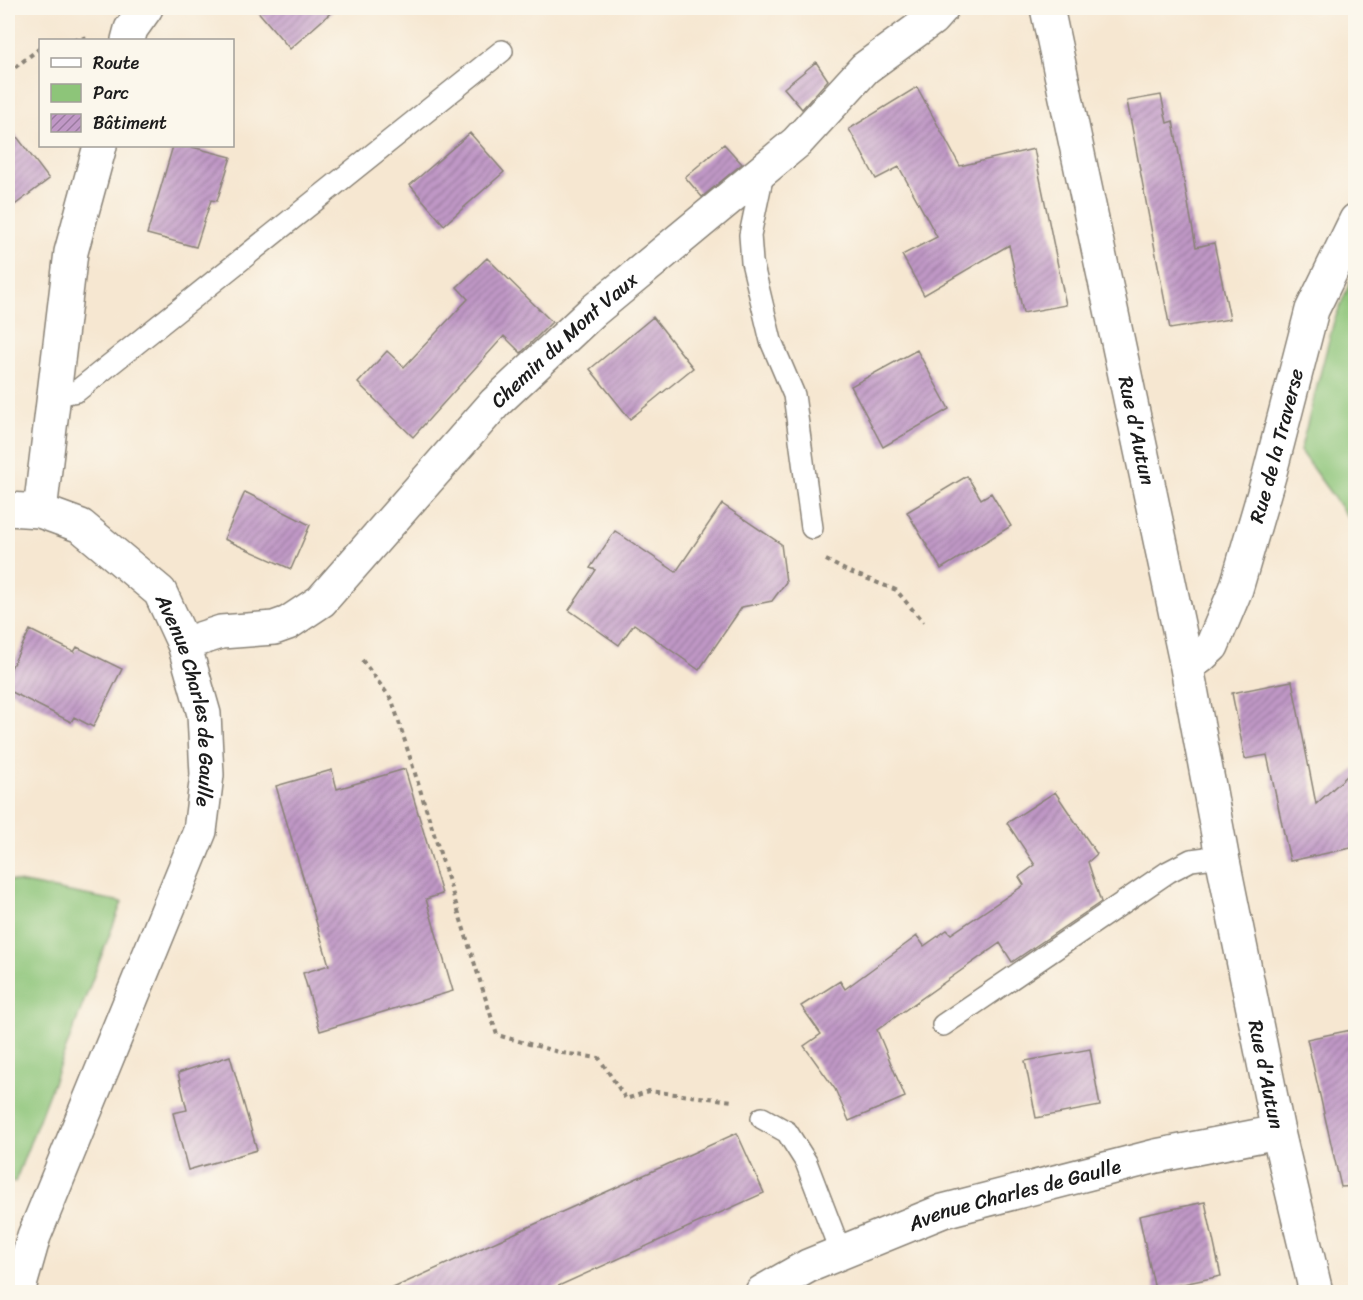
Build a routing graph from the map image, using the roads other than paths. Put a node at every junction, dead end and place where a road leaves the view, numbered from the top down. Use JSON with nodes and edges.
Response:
{"nodes":[{"id":1,"x":146,"y":8,"type":"edge"},
{"id":2,"x":942,"y":8,"type":"edge"},
{"id":3,"x":1047,"y":8,"type":"edge"},
{"id":4,"x":128,"y":39,"type":"edge"},
{"id":5,"x":502,"y":51,"type":"dead end"},
{"id":6,"x":100,"y":147,"type":"edge"},
{"id":7,"x":764,"y":169,"type":"junction"},
{"id":8,"x":1356,"y":220,"type":"edge"},
{"id":9,"x":53,"y":396,"type":"junction"},
{"id":10,"x":8,"y":509,"type":"edge"},
{"id":11,"x":40,"y":511,"type":"junction"},
{"id":12,"x":812,"y":528,"type":"road end"},
{"id":13,"x":184,"y":644,"type":"junction"},
{"id":14,"x":1186,"y":662,"type":"junction"},
{"id":15,"x":1222,"y":856,"type":"junction"},
{"id":16,"x":944,"y":1025,"type":"dead end"},
{"id":17,"x":762,"y":1118,"type":"road end"},
{"id":18,"x":1278,"y":1132,"type":"junction"},
{"id":19,"x":841,"y":1253,"type":"junction"},
{"id":20,"x":18,"y":1293,"type":"edge"},
{"id":21,"x":762,"y":1293,"type":"edge"},
{"id":22,"x":1316,"y":1293,"type":"edge"}],
"edges":[{"from":1,"to":4,"type":"street"},
{"from":2,"to":7,"type":"street","name":"Chemin du Mont Vaux"},
{"from":3,"to":14,"type":"street","name":"Rue d'Autun"},
{"from":5,"to":9,"type":"lane"},
{"from":6,"to":9,"type":"street"},
{"from":7,"to":12,"type":"lane"},
{"from":7,"to":13,"type":"street","name":"Chemin du Mont Vaux"},
{"from":8,"to":14,"type":"street","name":"Rue de la Traverse"},
{"from":9,"to":11,"type":"street"},
{"from":10,"to":11,"type":"street","name":"Avenue Charles de Gaulle"},
{"from":11,"to":13,"type":"street","name":"Avenue Charles de Gaulle"},
{"from":13,"to":20,"type":"street","name":"Avenue Charles de Gaulle"},
{"from":14,"to":15,"type":"street","name":"Rue d'Autun"},
{"from":15,"to":16,"type":"lane"},
{"from":15,"to":18,"type":"street","name":"Rue d'Autun"},
{"from":17,"to":19,"type":"lane"},
{"from":18,"to":19,"type":"street","name":"Avenue Charles de Gaulle"},
{"from":18,"to":22,"type":"street","name":"Rue d'Autun"},
{"from":19,"to":21,"type":"street","name":"Avenue Charles de Gaulle"}]}
